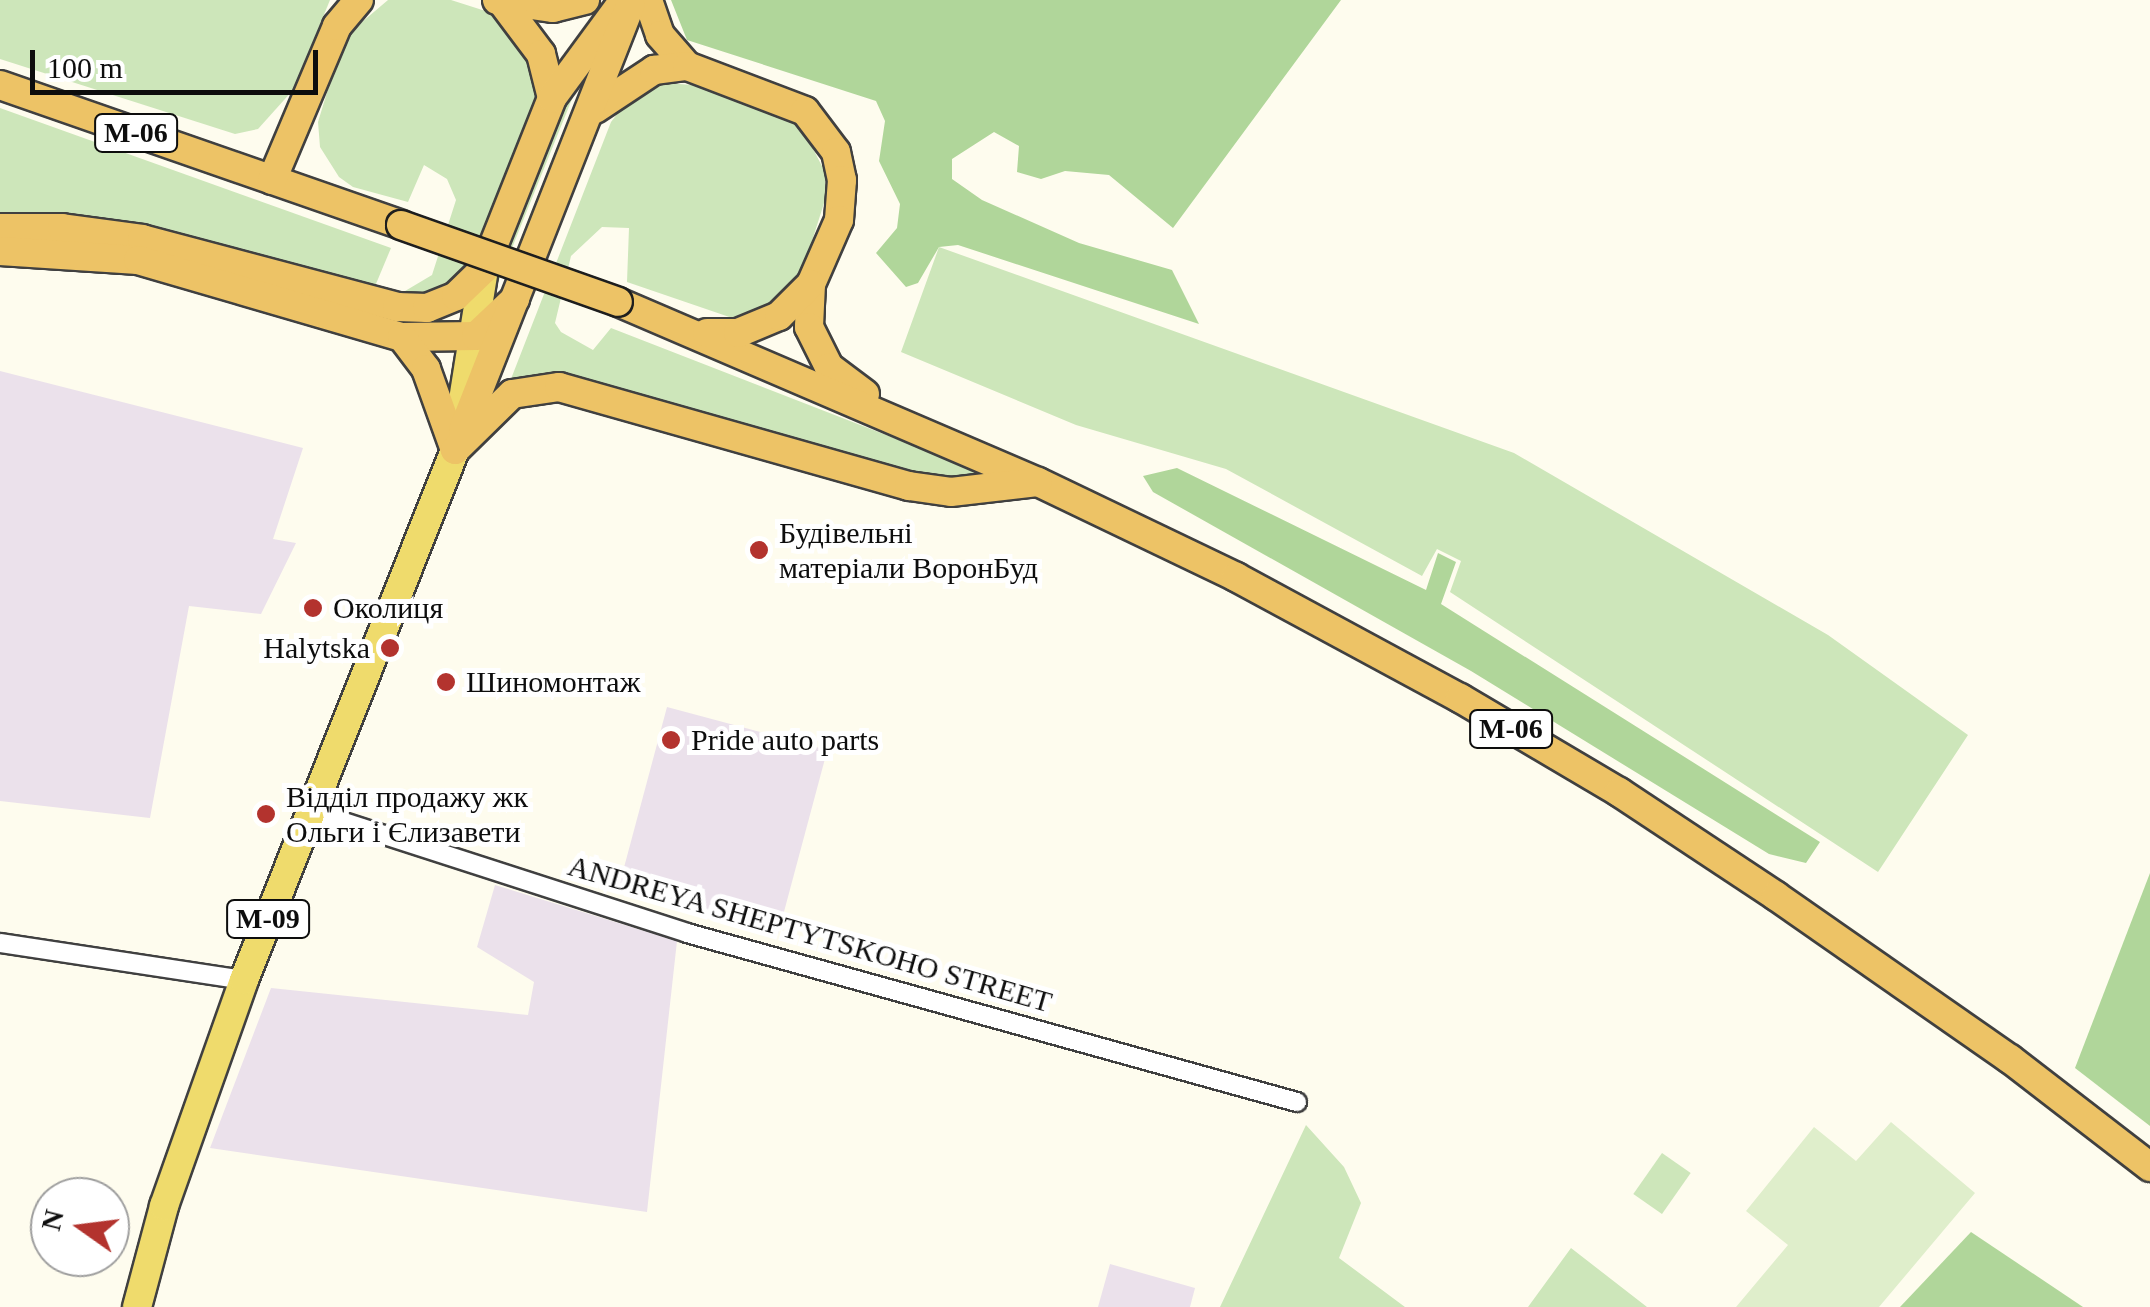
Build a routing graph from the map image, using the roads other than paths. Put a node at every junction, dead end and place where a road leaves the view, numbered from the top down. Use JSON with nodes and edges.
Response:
{"nodes":[{"id":1,"x":359,"y":0,"type":"edge"},
{"id":2,"x":585,"y":0,"type":"edge"},
{"id":3,"x":624,"y":0,"type":"edge"},
{"id":4,"x":632,"y":0,"type":"edge"},
{"id":5,"x":648,"y":0,"type":"edge"},
{"id":6,"x":499,"y":1,"type":"edge"},
{"id":7,"x":687,"y":66,"type":"junction"},
{"id":8,"x":0,"y":85,"type":"edge"},
{"id":9,"x":552,"y":98,"type":"junction"},
{"id":10,"x":594,"y":109,"type":"junction"},
{"id":11,"x":272,"y":180,"type":"junction"},
{"id":12,"x":0,"y":228,"type":"edge"},
{"id":13,"x":0,"y":251,"type":"edge"},
{"id":14,"x":484,"y":268,"type":"junction"},
{"id":15,"x":811,"y":284,"type":"junction"},
{"id":16,"x":514,"y":299,"type":"junction"},
{"id":17,"x":696,"y":333,"type":"junction"},
{"id":18,"x":476,"y":336,"type":"junction"},
{"id":19,"x":402,"y":337,"type":"junction"},
{"id":20,"x":901,"y":421,"type":"junction"},
{"id":21,"x":455,"y":450,"type":"junction"},
{"id":22,"x":1038,"y":482,"type":"junction"},
{"id":23,"x":310,"y":811,"type":"junction"},
{"id":24,"x":0,"y":943,"type":"edge"},
{"id":25,"x":244,"y":980,"type":"junction"},
{"id":26,"x":1297,"y":1102,"type":"dead end"},
{"id":27,"x":2150,"y":1168,"type":"edge"},
{"id":28,"x":137,"y":1307,"type":"edge"}],
"edges":[{"from":1,"to":11,"type":"highway"},
{"from":2,"to":6,"type":"highway"},
{"from":3,"to":9,"type":"highway","number":"М-09"},
{"from":4,"to":10,"type":"highway"},
{"from":5,"to":7,"type":"highway"},
{"from":6,"to":9,"type":"highway"},
{"from":7,"to":10,"type":"highway"},
{"from":7,"to":15,"type":"highway"},
{"from":8,"to":11,"type":"highway","number":"М-06"},
{"from":9,"to":14,"type":"highway","number":"М-09"},
{"from":10,"to":16,"type":"highway"},
{"from":11,"to":17,"type":"highway","number":"М-06","bridge":true},
{"from":12,"to":14,"type":"highway"},
{"from":13,"to":19,"type":"highway"},
{"from":14,"to":18,"type":"main road","number":"М-09"},
{"from":15,"to":17,"type":"highway"},
{"from":15,"to":20,"type":"highway"},
{"from":16,"to":18,"type":"highway"},
{"from":16,"to":21,"type":"highway"},
{"from":17,"to":20,"type":"highway","number":"М-06"},
{"from":18,"to":19,"type":"highway"},
{"from":18,"to":21,"type":"main road","number":"М-09"},
{"from":19,"to":21,"type":"highway"},
{"from":20,"to":22,"type":"highway","number":"М-06"},
{"from":21,"to":22,"type":"highway"},
{"from":21,"to":23,"type":"main road","number":"М-09"},
{"from":22,"to":27,"type":"highway","number":"М-06"},
{"from":23,"to":25,"type":"main road","number":"М-09"},
{"from":23,"to":26,"type":"street","name":"ANDREYA SHEPTYTSKOHO STREET"},
{"from":24,"to":25,"type":"street"},
{"from":25,"to":28,"type":"main road","number":"М-09"}]}
